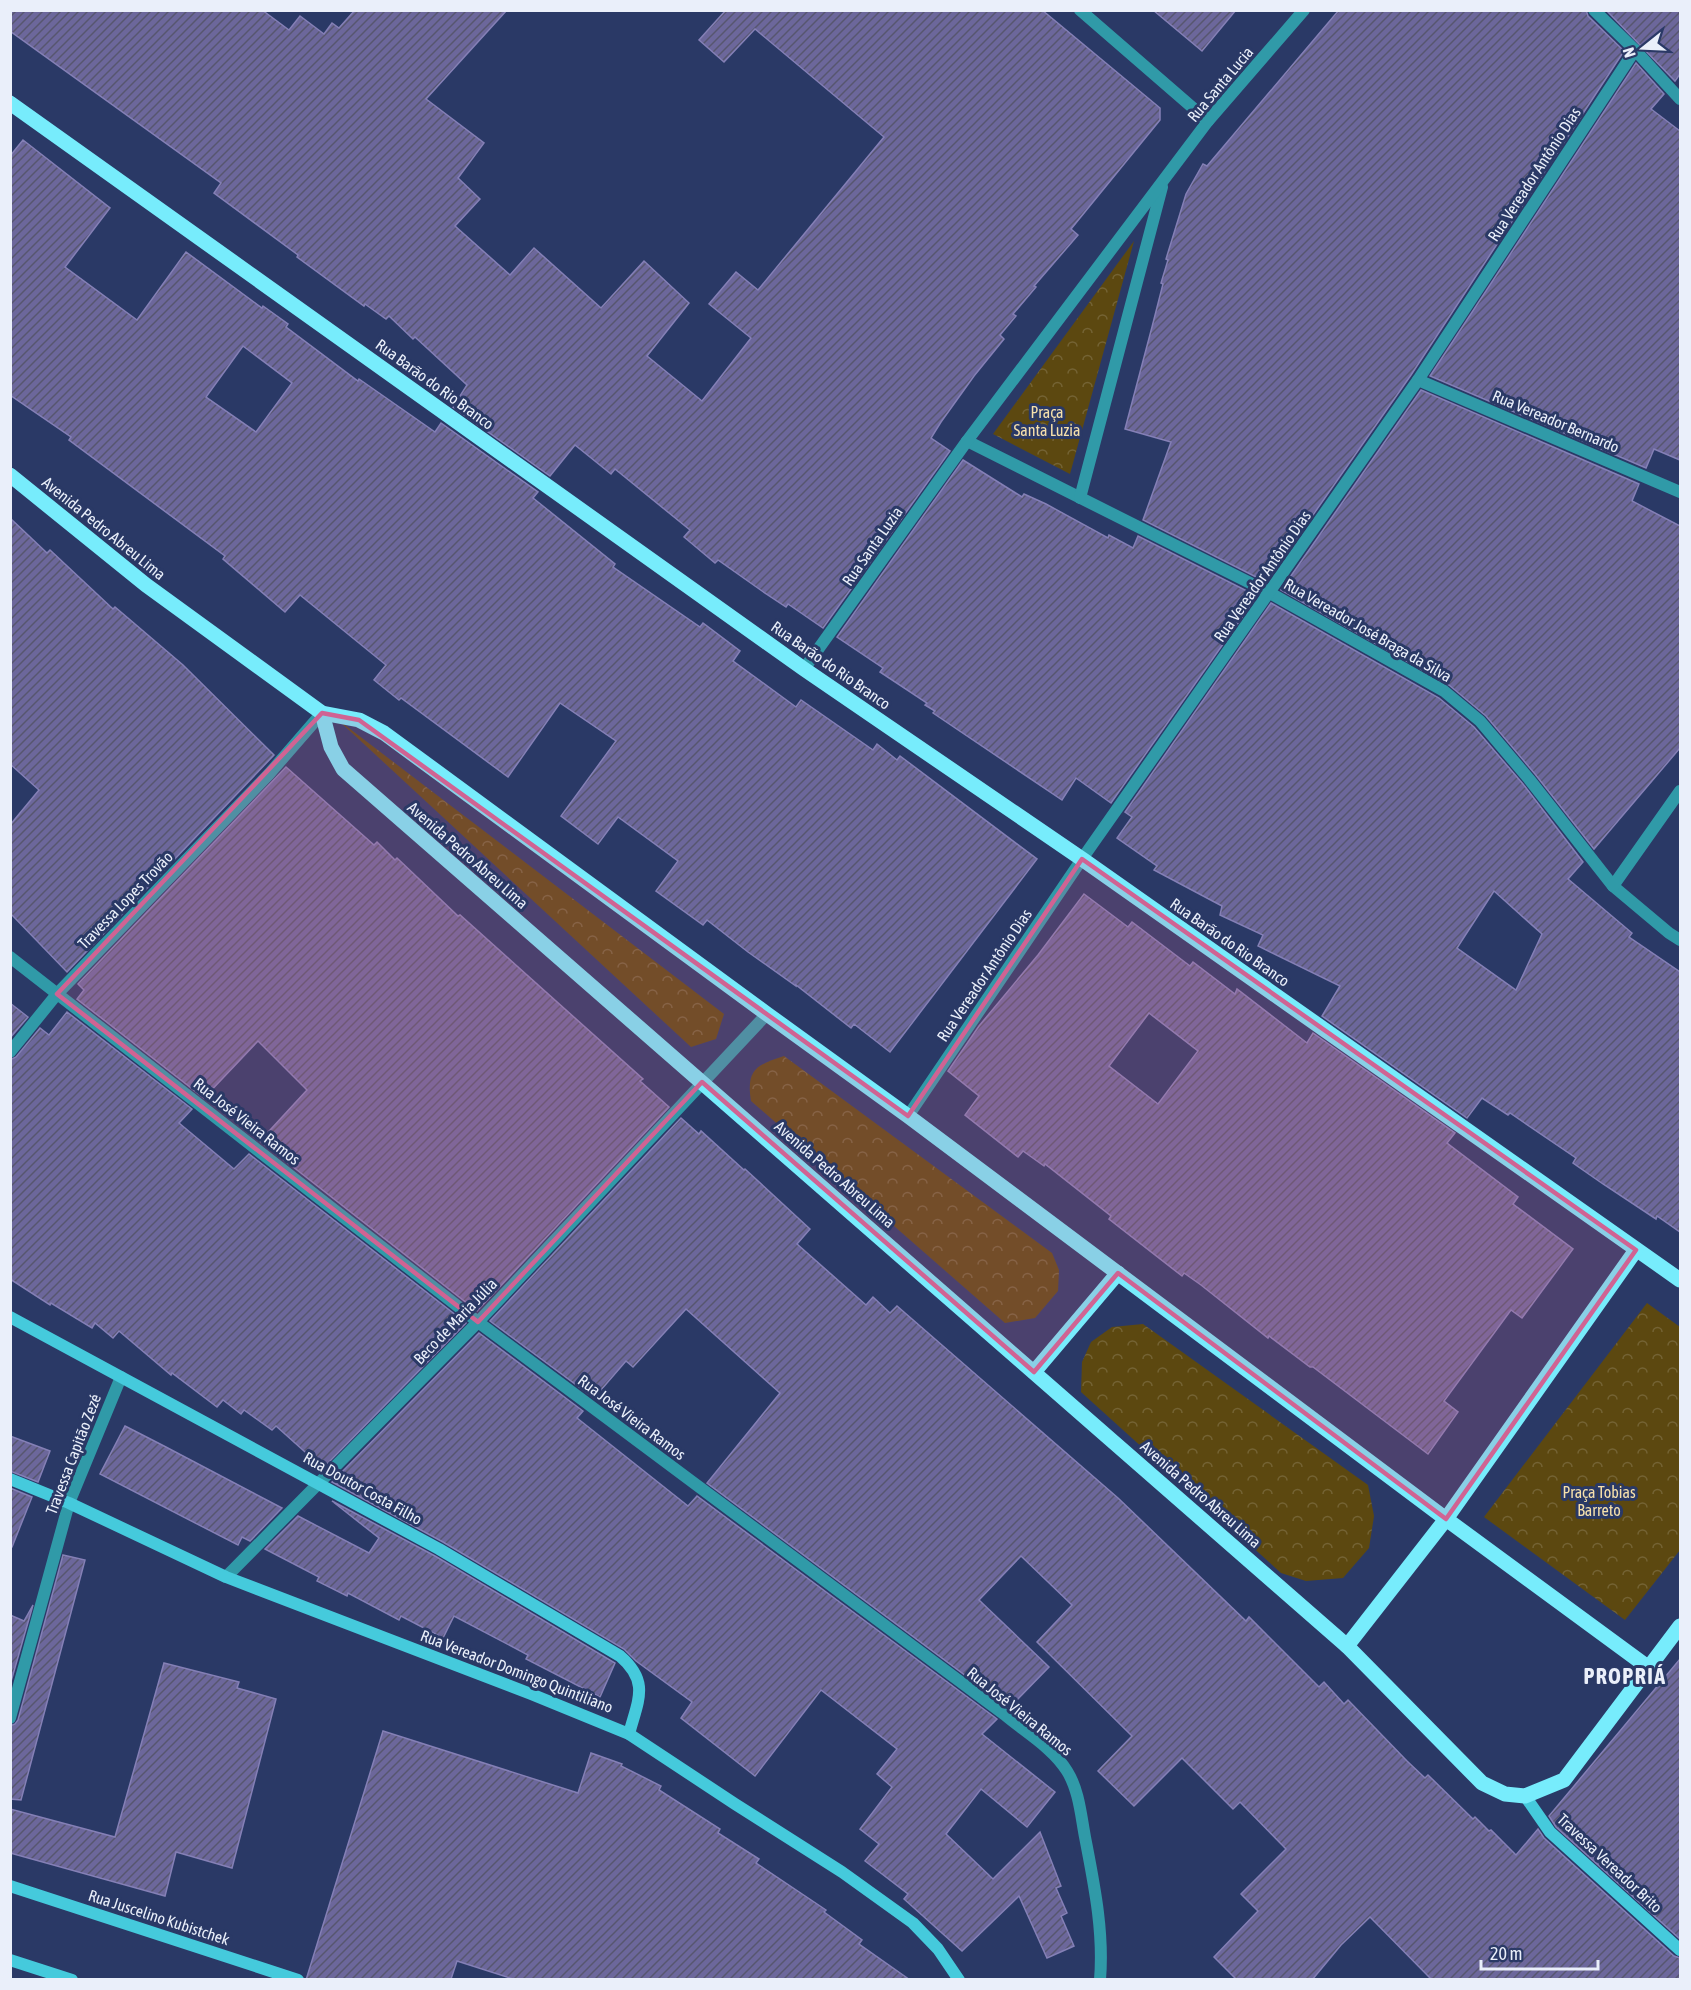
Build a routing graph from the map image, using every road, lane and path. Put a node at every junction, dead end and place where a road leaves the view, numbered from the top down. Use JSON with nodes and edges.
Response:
{"nodes":[{"id":1,"x":1080,"y":10,"type":"edge"},
{"id":2,"x":1304,"y":10,"type":"edge"},
{"id":3,"x":1594,"y":10,"type":"edge"},
{"id":4,"x":1635,"y":50,"type":"junction"},
{"id":5,"x":1680,"y":99,"type":"edge"},
{"id":6,"x":10,"y":103,"type":"edge"},
{"id":7,"x":1208,"y":122,"type":"junction"},
{"id":8,"x":1164,"y":180,"type":"junction"},
{"id":9,"x":1418,"y":380,"type":"junction"},
{"id":10,"x":967,"y":441,"type":"junction"},
{"id":11,"x":10,"y":476,"type":"edge"},
{"id":12,"x":1680,"y":492,"type":"edge"},
{"id":13,"x":1080,"y":498,"type":"junction"},
{"id":14,"x":1270,"y":593,"type":"junction"},
{"id":15,"x":804,"y":669,"type":"junction"},
{"id":16,"x":322,"y":714,"type":"junction"},
{"id":17,"x":1680,"y":791,"type":"edge"},
{"id":18,"x":1082,"y":859,"type":"junction"},
{"id":19,"x":1613,"y":886,"type":"junction"},
{"id":20,"x":1680,"y":940,"type":"edge"},
{"id":21,"x":10,"y":957,"type":"edge"},
{"id":22,"x":57,"y":994,"type":"junction"},
{"id":23,"x":767,"y":1014,"type":"junction"},
{"id":24,"x":10,"y":1052,"type":"edge"},
{"id":25,"x":702,"y":1082,"type":"junction"},
{"id":26,"x":908,"y":1116,"type":"junction"},
{"id":27,"x":1636,"y":1250,"type":"junction"},
{"id":28,"x":1118,"y":1273,"type":"junction"},
{"id":29,"x":1680,"y":1280,"type":"edge"},
{"id":30,"x":10,"y":1317,"type":"edge"},
{"id":31,"x":478,"y":1322,"type":"junction"},
{"id":32,"x":1034,"y":1372,"type":"junction"},
{"id":33,"x":121,"y":1377,"type":"junction"},
{"id":34,"x":10,"y":1479,"type":"edge"},
{"id":35,"x":319,"y":1483,"type":"junction"},
{"id":36,"x":69,"y":1503,"type":"junction"},
{"id":37,"x":1446,"y":1519,"type":"junction"},
{"id":38,"x":226,"y":1577,"type":"junction"},
{"id":39,"x":1680,"y":1626,"type":"edge"},
{"id":40,"x":1347,"y":1646,"type":"junction"},
{"id":41,"x":1649,"y":1668,"type":"junction"},
{"id":42,"x":10,"y":1718,"type":"edge"},
{"id":43,"x":630,"y":1734,"type":"junction"},
{"id":44,"x":1525,"y":1796,"type":"junction"},
{"id":45,"x":10,"y":1886,"type":"edge"},
{"id":46,"x":1680,"y":1950,"type":"edge"},
{"id":47,"x":10,"y":1960,"type":"edge"},
{"id":48,"x":72,"y":1980,"type":"edge"},
{"id":49,"x":298,"y":1980,"type":"edge"},
{"id":50,"x":959,"y":1980,"type":"edge"},
{"id":51,"x":1100,"y":1980,"type":"edge"}],
"edges":[{"from":1,"to":7,"type":"street"},
{"from":2,"to":7,"type":"street","name":"Rua Santa Lucia"},
{"from":3,"to":4,"type":"street"},
{"from":4,"to":5,"type":"street"},
{"from":4,"to":9,"type":"street","name":"Rua Vereador Antônio Dias"},
{"from":6,"to":15,"type":"main road","name":"Rua Barão do Rio Branco"},
{"from":7,"to":8,"type":"street","name":"Rua Santa Lucia"},
{"from":8,"to":10,"type":"street"},
{"from":8,"to":13,"type":"street"},
{"from":9,"to":12,"type":"street","name":"Rua Vereador Bernardo"},
{"from":9,"to":14,"type":"street","name":"Rua Vereador Antônio Dias"},
{"from":10,"to":13,"type":"street","name":"Rua Vereador José Braga da Silva"},
{"from":10,"to":15,"type":"street","name":"Rua Santa Luzia"},
{"from":11,"to":16,"type":"main road","name":"Avenida Pedro Abreu Lima"},
{"from":13,"to":14,"type":"street","name":"Rua Vereador José Braga da Silva"},
{"from":14,"to":18,"type":"street","name":"Rua Vereador Antônio Dias"},
{"from":14,"to":19,"type":"street","name":"Rua Vereador José Braga da Silva"},
{"from":15,"to":18,"type":"main road","name":"Rua Barão do Rio Branco"},
{"from":16,"to":22,"type":"street","name":"Travessa Lopes Trovão"},
{"from":16,"to":23,"type":"main road","name":"Avenida Pedro Abreu Lima"},
{"from":16,"to":25,"type":"main road","name":"Avenida Pedro Abreu Lima"},
{"from":17,"to":19,"type":"street"},
{"from":18,"to":26,"type":"street","name":"Rua Vereador Antônio Dias"},
{"from":18,"to":27,"type":"main road","name":"Rua Barão do Rio Branco"},
{"from":19,"to":20,"type":"street","name":"Rua Vereador José Braga da Silva"},
{"from":21,"to":22,"type":"street","name":"Rua José Vieira Ramos"},
{"from":22,"to":24,"type":"street","name":"Travessa Lopes Trovão"},
{"from":22,"to":31,"type":"street","name":"Rua José Vieira Ramos"},
{"from":23,"to":25,"type":"street","name":"Beco de Maria Júlia"},
{"from":23,"to":26,"type":"main road","name":"Avenida Pedro Abreu Lima"},
{"from":25,"to":31,"type":"street","name":"Beco de Maria Júlia"},
{"from":25,"to":32,"type":"main road","name":"Avenida Pedro Abreu Lima"},
{"from":26,"to":28,"type":"main road","name":"Avenida Pedro Abreu Lima"},
{"from":27,"to":29,"type":"main road"},
{"from":27,"to":37,"type":"main road"},
{"from":28,"to":32,"type":"main road"},
{"from":28,"to":37,"type":"main road","name":"Avenida Pedro Abreu Lima"},
{"from":30,"to":33,"type":"street","name":"Rua Doutor Costa Filho"},
{"from":31,"to":35,"type":"street","name":"Beco de Maria Júlia"},
{"from":31,"to":51,"type":"street","name":"Rua José Vieira Ramos"},
{"from":32,"to":40,"type":"main road","name":"Avenida Pedro Abreu Lima"},
{"from":33,"to":35,"type":"street","name":"Rua Doutor Costa Filho"},
{"from":33,"to":36,"type":"street","name":"Travessa Capitão Zezé"},
{"from":34,"to":36,"type":"street","name":"Rua Vereador Domingo Quintiliano"},
{"from":35,"to":38,"type":"street","name":"Beco de Maria Júlia"},
{"from":35,"to":43,"type":"street","name":"Rua Doutor Costa Filho"},
{"from":36,"to":38,"type":"street","name":"Rua Vereador Domingo Quintiliano"},
{"from":36,"to":42,"type":"street","name":"Travessa Capitão Zezé"},
{"from":37,"to":40,"type":"main road"},
{"from":37,"to":41,"type":"main road","name":"Avenida Pedro Abreu Lima"},
{"from":38,"to":43,"type":"street","name":"Rua Vereador Domingo Quintiliano"},
{"from":39,"to":41,"type":"main road"},
{"from":40,"to":44,"type":"main road","name":"Avenida Pedro Abreu Lima"},
{"from":41,"to":44,"type":"main road"},
{"from":43,"to":50,"type":"street","name":"Rua Vereador Domingo Quintiliano"},
{"from":44,"to":46,"type":"street","name":"Travessa Vereador Brito"},
{"from":45,"to":49,"type":"street","name":"Rua Juscelino Kubistchek"},
{"from":47,"to":48,"type":"street"}]}
